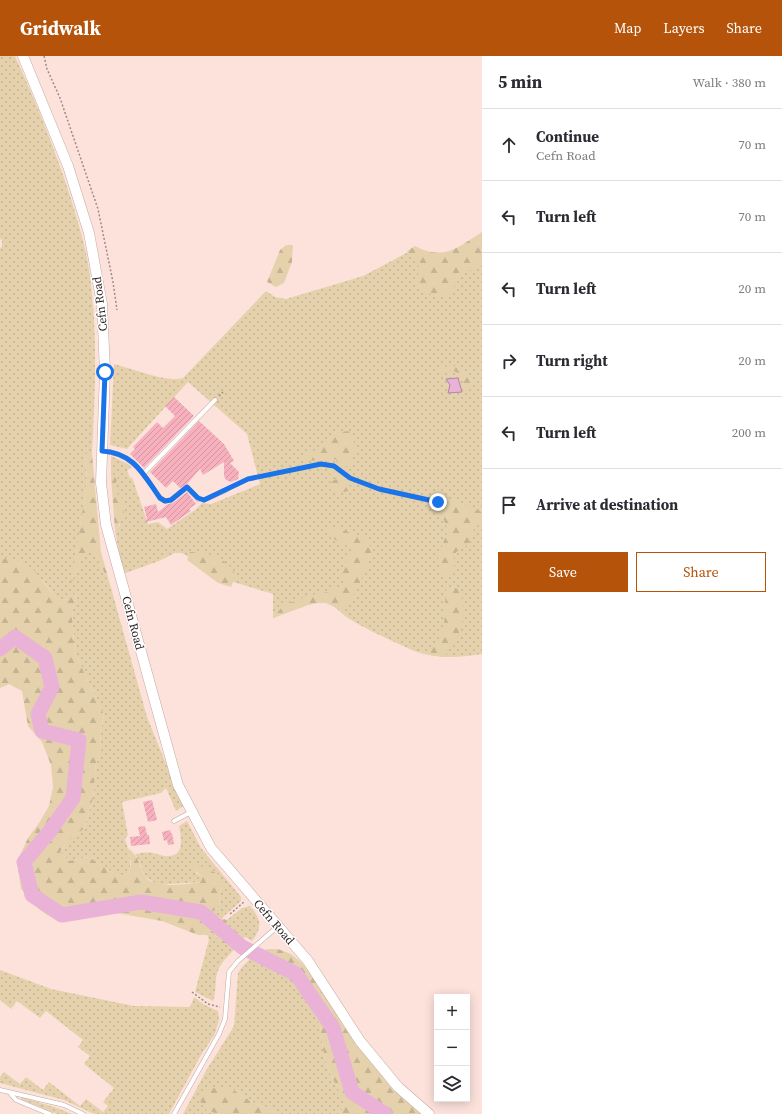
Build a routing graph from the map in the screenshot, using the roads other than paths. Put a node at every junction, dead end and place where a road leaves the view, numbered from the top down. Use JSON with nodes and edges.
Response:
{"nodes":[{"id":1,"x":23,"y":56,"type":"edge"},
{"id":2,"x":215,"y":400,"type":"dead end"},
{"id":3,"x":102,"y":451,"type":"junction"},
{"id":4,"x":143,"y":474,"type":"junction"},
{"id":5,"x":226,"y":490,"type":"road end"},
{"id":6,"x":192,"y":812,"type":"junction"},
{"id":7,"x":174,"y":821,"type":"dead end"},
{"id":8,"x":277,"y":927,"type":"junction"},
{"id":9,"x":0,"y":1090,"type":"edge"},
{"id":10,"x":10,"y":1092,"type":"junction"},
{"id":11,"x":50,"y":1114,"type":"edge"},
{"id":12,"x":83,"y":1114,"type":"edge"},
{"id":13,"x":174,"y":1114,"type":"edge"},
{"id":14,"x":429,"y":1114,"type":"edge"}],
"edges":[{"from":1,"to":3,"type":"street","name":"Cefn Road"},
{"from":2,"to":4,"type":"lane"},
{"from":3,"to":4,"type":"lane"},
{"from":3,"to":6,"type":"street","name":"Cefn Road"},
{"from":4,"to":5,"type":"lane"},
{"from":6,"to":7,"type":"lane"},
{"from":6,"to":8,"type":"street","name":"Cefn Road"},
{"from":8,"to":13,"type":"lane"},
{"from":8,"to":14,"type":"street","name":"Cefn Road"},
{"from":9,"to":10,"type":"lane"},
{"from":10,"to":11,"type":"lane"},
{"from":10,"to":12,"type":"lane"}]}
